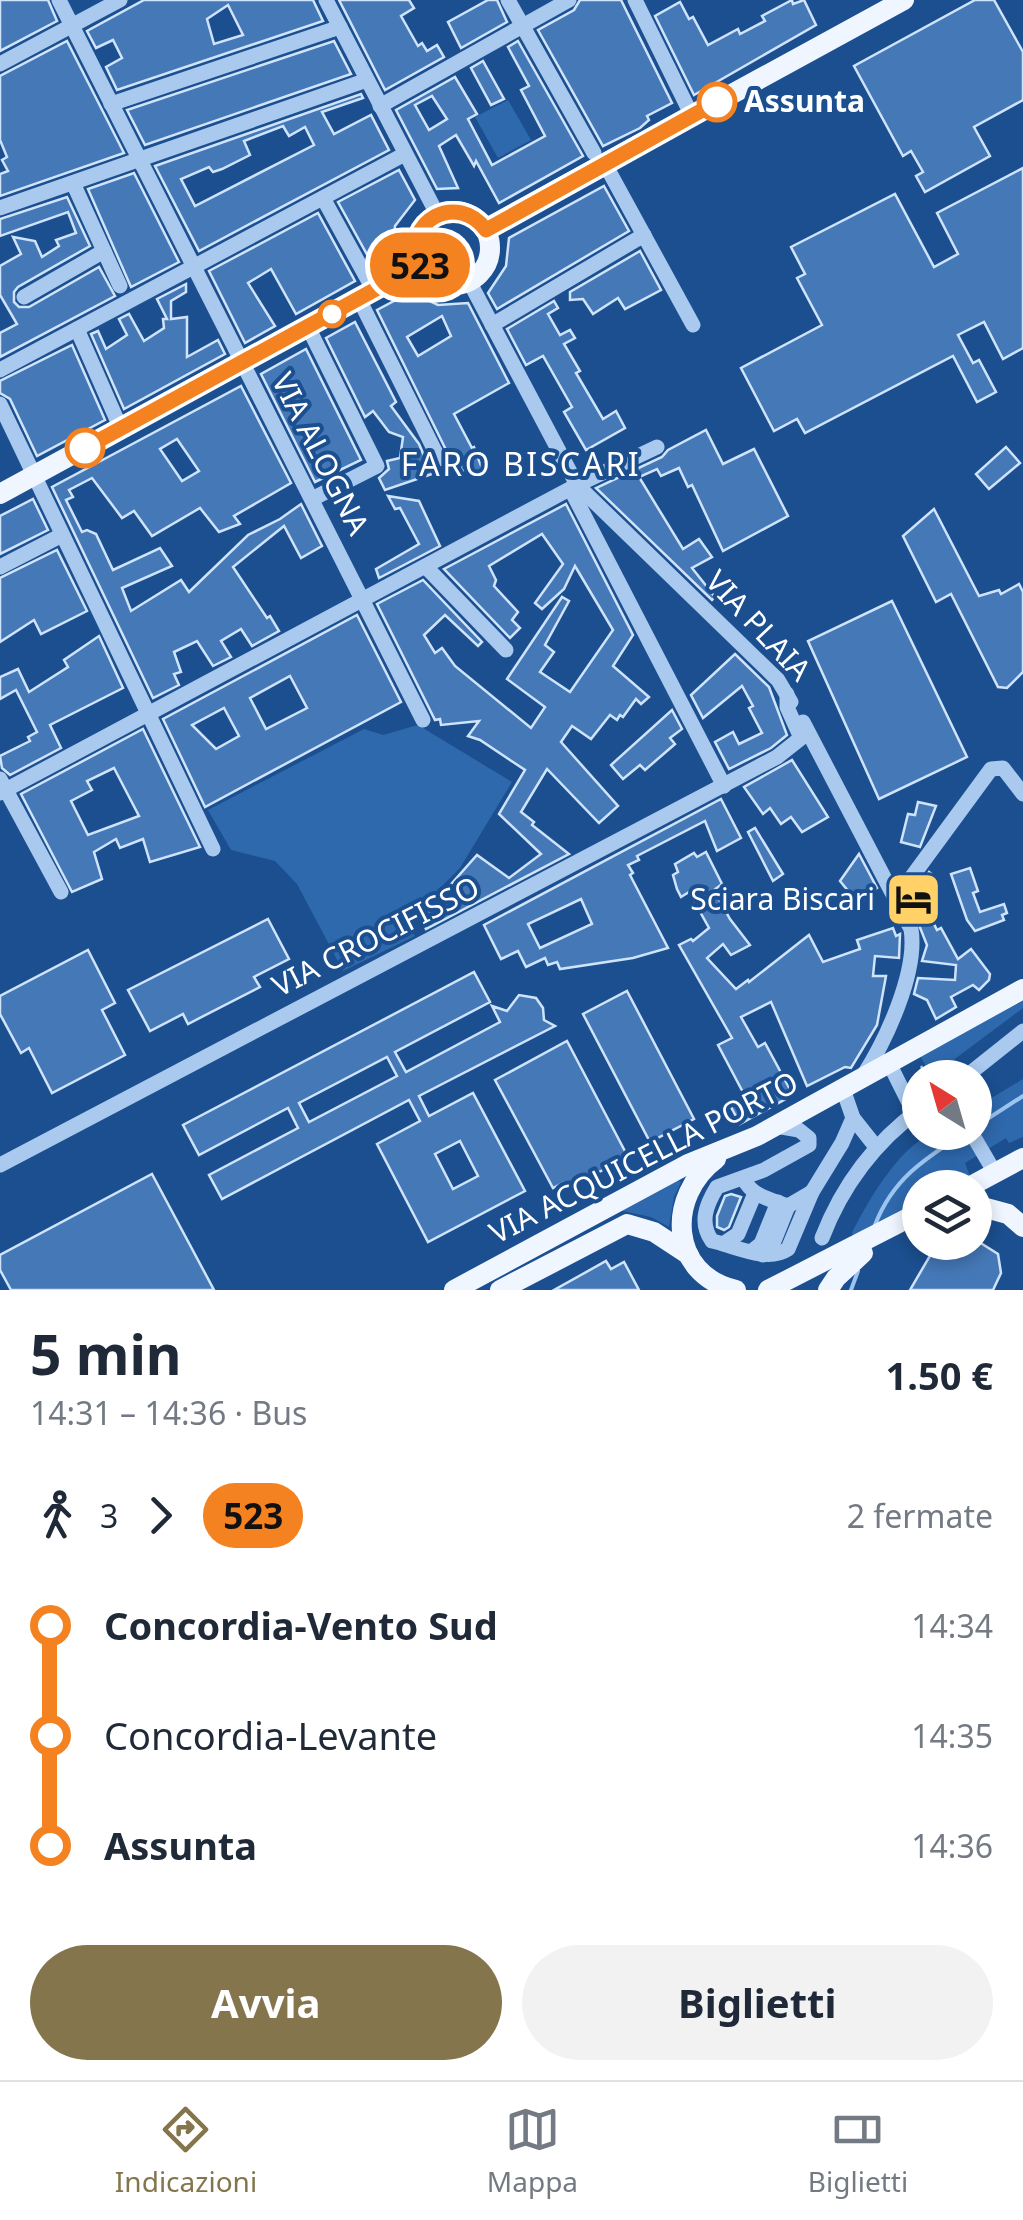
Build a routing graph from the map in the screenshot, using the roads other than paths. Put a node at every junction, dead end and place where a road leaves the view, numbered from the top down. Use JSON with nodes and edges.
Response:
{"nodes":[{"id":1,"x":58,"y":0,"type":"edge"},
{"id":2,"x":120,"y":0,"type":"edge"},
{"id":3,"x":326,"y":0,"type":"edge"},
{"id":4,"x":508,"y":0,"type":"edge"},
{"id":5,"x":569,"y":0,"type":"edge"},
{"id":6,"x":635,"y":0,"type":"edge"},
{"id":7,"x":904,"y":0,"type":"edge"},
{"id":8,"x":72,"y":26,"type":"junction"},
{"id":9,"x":522,"y":26,"type":"junction"},
{"id":10,"x":340,"y":27,"type":"junction"},
{"id":11,"x":0,"y":64,"type":"edge"},
{"id":12,"x":367,"y":80,"type":"junction"},
{"id":13,"x":111,"y":104,"type":"junction"},
{"id":14,"x":380,"y":106,"type":"junction"},
{"id":15,"x":692,"y":116,"type":"junction"},
{"id":16,"x":405,"y":154,"type":"junction"},
{"id":17,"x":599,"y":158,"type":"junction"},
{"id":18,"x":140,"y":160,"type":"junction"},
{"id":19,"x":73,"y":183,"type":"junction"},
{"id":20,"x":323,"y":198,"type":"junction"},
{"id":21,"x":0,"y":208,"type":"edge"},
{"id":22,"x":437,"y":214,"type":"junction"},
{"id":23,"x":494,"y":225,"type":"junction"},
{"id":24,"x":644,"y":236,"type":"junction"},
{"id":25,"x":104,"y":251,"type":"junction"},
{"id":26,"x":420,"y":265,"type":"junction"},
{"id":27,"x":194,"y":267,"type":"junction"},
{"id":28,"x":120,"y":286,"type":"dead end"},
{"id":29,"x":473,"y":290,"type":"junction"},
{"id":30,"x":366,"y":295,"type":"junction"},
{"id":31,"x":24,"y":297,"type":"dead end"},
{"id":32,"x":492,"y":325,"type":"junction"},
{"id":33,"x":693,"y":326,"type":"dead end"},
{"id":34,"x":308,"y":327,"type":"junction"},
{"id":35,"x":77,"y":329,"type":"junction"},
{"id":36,"x":243,"y":363,"type":"junction"},
{"id":37,"x":0,"y":370,"type":"edge"},
{"id":38,"x":0,"y":404,"type":"edge"},
{"id":39,"x":121,"y":428,"type":"junction"},
{"id":40,"x":657,"y":447,"type":"dead end"},
{"id":41,"x":438,"y":459,"type":"dead end"},
{"id":42,"x":34,"y":476,"type":"junction"},
{"id":43,"x":574,"y":487,"type":"junction"},
{"id":44,"x":0,"y":494,"type":"edge"},
{"id":45,"x":312,"y":499,"type":"junction"},
{"id":46,"x":620,"y":526,"type":"junction"},
{"id":47,"x":62,"y":535,"type":"junction"},
{"id":48,"x":598,"y":540,"type":"junction"},
{"id":49,"x":0,"y":567,"type":"edge"},
{"id":50,"x":426,"y":567,"type":"junction"},
{"id":51,"x":363,"y":600,"type":"junction"},
{"id":52,"x":506,"y":650,"type":"dead end"},
{"id":53,"x":787,"y":694,"type":"junction"},
{"id":54,"x":148,"y":714,"type":"junction"},
{"id":55,"x":423,"y":720,"type":"dead end"},
{"id":56,"x":776,"y":757,"type":"junction"},
{"id":57,"x":820,"y":760,"type":"junction"},
{"id":58,"x":724,"y":786,"type":"junction"},
{"id":59,"x":2,"y":787,"type":"edge"},
{"id":60,"x":1021,"y":789,"type":"edge"},
{"id":61,"x":213,"y":849,"type":"dead end"},
{"id":62,"x":61,"y":892,"type":"dead end"},
{"id":63,"x":897,"y":896,"type":"junction"},
{"id":64,"x":1022,"y":990,"type":"edge"},
{"id":65,"x":1023,"y":1031,"type":"edge"},
{"id":66,"x":987,"y":1060,"type":"edge"},
{"id":67,"x":889,"y":1064,"type":"junction"},
{"id":68,"x":852,"y":1084,"type":"junction"},
{"id":69,"x":902,"y":1086,"type":"edge"},
{"id":70,"x":854,"y":1118,"type":"junction"},
{"id":71,"x":902,"y":1125,"type":"edge"},
{"id":72,"x":766,"y":1131,"type":"junction"},
{"id":73,"x":876,"y":1148,"type":"junction"},
{"id":74,"x":982,"y":1150,"type":"edge"},
{"id":75,"x":1023,"y":1158,"type":"edge"},
{"id":76,"x":0,"y":1165,"type":"edge"},
{"id":77,"x":995,"y":1173,"type":"junction"},
{"id":78,"x":992,"y":1175,"type":"edge"},
{"id":79,"x":744,"y":1179,"type":"junction"},
{"id":80,"x":812,"y":1192,"type":"junction"},
{"id":81,"x":772,"y":1199,"type":"junction"},
{"id":82,"x":992,"y":1208,"type":"edge"},
{"id":83,"x":902,"y":1227,"type":"edge"},
{"id":84,"x":1023,"y":1228,"type":"edge"},
{"id":85,"x":822,"y":1238,"type":"dead end"},
{"id":86,"x":744,"y":1249,"type":"junction"},
{"id":87,"x":853,"y":1257,"type":"junction"},
{"id":88,"x":691,"y":1258,"type":"junction"},
{"id":89,"x":499,"y":1282,"type":"edge"},
{"id":90,"x":454,"y":1290,"type":"edge"},
{"id":91,"x":704,"y":1290,"type":"edge"},
{"id":92,"x":736,"y":1290,"type":"edge"},
{"id":93,"x":768,"y":1290,"type":"edge"},
{"id":94,"x":828,"y":1290,"type":"edge"}],
"edges":[{"from":1,"to":8,"type":"street","name":"VIA ALOGNA"},
{"from":2,"to":8,"type":"street"},
{"from":3,"to":10,"type":"street"},
{"from":4,"to":9,"type":"street"},
{"from":5,"to":9,"type":"street"},
{"from":6,"to":15,"type":"street"},
{"from":7,"to":15,"type":"main road"},
{"from":8,"to":11,"type":"street"},
{"from":8,"to":13,"type":"street","name":"VIA ALOGNA"},
{"from":9,"to":14,"type":"street"},
{"from":9,"to":17,"type":"street"},
{"from":10,"to":12,"type":"street"},
{"from":10,"to":13,"type":"street"},
{"from":12,"to":14,"type":"street"},
{"from":12,"to":18,"type":"street"},
{"from":13,"to":18,"type":"street","name":"VIA ALOGNA"},
{"from":14,"to":16,"type":"street"},
{"from":15,"to":17,"type":"main road"},
{"from":16,"to":20,"type":"street"},
{"from":16,"to":22,"type":"street"},
{"from":17,"to":23,"type":"main road"},
{"from":17,"to":24,"type":"street"},
{"from":18,"to":19,"type":"street"},
{"from":18,"to":27,"type":"street","name":"VIA ALOGNA"},
{"from":19,"to":21,"type":"street"},
{"from":19,"to":25,"type":"street"},
{"from":20,"to":27,"type":"street"},
{"from":20,"to":30,"type":"street"},
{"from":22,"to":23,"type":"main road"},
{"from":22,"to":26,"type":"main road"},
{"from":23,"to":29,"type":"main road"},
{"from":24,"to":32,"type":"street"},
{"from":24,"to":33,"type":"street"},
{"from":25,"to":28,"type":"street"},
{"from":25,"to":31,"type":"street"},
{"from":26,"to":29,"type":"main road"},
{"from":26,"to":30,"type":"main road"},
{"from":27,"to":35,"type":"street"},
{"from":27,"to":36,"type":"street","name":"VIA ALOGNA"},
{"from":29,"to":32,"type":"street","name":"VIA PLAIA"},
{"from":30,"to":34,"type":"main road"},
{"from":30,"to":41,"type":"street"},
{"from":32,"to":43,"type":"street","name":"VIA PLAIA"},
{"from":34,"to":36,"type":"main road"},
{"from":34,"to":45,"type":"street"},
{"from":35,"to":37,"type":"street"},
{"from":35,"to":39,"type":"street"},
{"from":36,"to":39,"type":"main road"},
{"from":36,"to":45,"type":"street","name":"VIA ALOGNA"},
{"from":38,"to":42,"type":"street"},
{"from":39,"to":42,"type":"main road"},
{"from":40,"to":43,"type":"street"},
{"from":42,"to":44,"type":"main road"},
{"from":42,"to":47,"type":"street"},
{"from":43,"to":46,"type":"street","name":"VIA PLAIA"},
{"from":43,"to":48,"type":"street"},
{"from":43,"to":50,"type":"street"},
{"from":45,"to":51,"type":"street","name":"VIA ALOGNA"},
{"from":46,"to":48,"type":"street"},
{"from":46,"to":53,"type":"street","name":"VIA PLAIA"},
{"from":47,"to":49,"type":"street"},
{"from":47,"to":54,"type":"street"},
{"from":48,"to":58,"type":"street"},
{"from":50,"to":51,"type":"street"},
{"from":50,"to":52,"type":"street"},
{"from":51,"to":54,"type":"street"},
{"from":51,"to":55,"type":"street","name":"VIA ALOGNA"},
{"from":53,"to":56,"type":"street"},
{"from":53,"to":57,"type":"street","name":"VIA PLAIA"},
{"from":54,"to":59,"type":"street"},
{"from":54,"to":61,"type":"street"},
{"from":56,"to":57,"type":"street"},
{"from":56,"to":58,"type":"street","name":"VIA CROCIFISSO"},
{"from":57,"to":63,"type":"street","name":"VIA PLAIA"},
{"from":58,"to":76,"type":"street","name":"VIA CROCIFISSO"},
{"from":59,"to":62,"type":"street"},
{"from":60,"to":63,"type":"street"},
{"from":63,"to":68,"type":"street","name":"VIA PLAIA"},
{"from":64,"to":67,"type":"main road","name":"VIA ACQUICELLA PORTO"},
{"from":65,"to":66,"type":"street"},
{"from":67,"to":68,"type":"main road","name":"VIA ACQUICELLA PORTO"},
{"from":67,"to":69,"type":"street"},
{"from":68,"to":70,"type":"street"},
{"from":68,"to":72,"type":"main road","name":"VIA ACQUICELLA PORTO"},
{"from":70,"to":73,"type":"street"},
{"from":70,"to":80,"type":"street"},
{"from":71,"to":73,"type":"street"},
{"from":72,"to":79,"type":"street"},
{"from":72,"to":88,"type":"main road"},
{"from":72,"to":89,"type":"main road","name":"VIA ACQUICELLA PORTO"},
{"from":73,"to":85,"type":"street"},
{"from":74,"to":77,"type":"street"},
{"from":75,"to":77,"type":"main road"},
{"from":77,"to":78,"type":"main road"},
{"from":79,"to":81,"type":"street"},
{"from":79,"to":86,"type":"street"},
{"from":80,"to":81,"type":"street"},
{"from":80,"to":86,"type":"street"},
{"from":81,"to":86,"type":"street"},
{"from":81,"to":86,"type":"street"},
{"from":82,"to":84,"type":"main road"},
{"from":83,"to":87,"type":"main road"},
{"from":87,"to":93,"type":"main road"},
{"from":87,"to":94,"type":"main road"},
{"from":88,"to":89,"type":"main road","name":"VIA ACQUICELLA PORTO"},
{"from":88,"to":91,"type":"main road"},
{"from":88,"to":92,"type":"main road"},
{"from":89,"to":90,"type":"main road","name":"VIA ACQUICELLA PORTO"}]}
